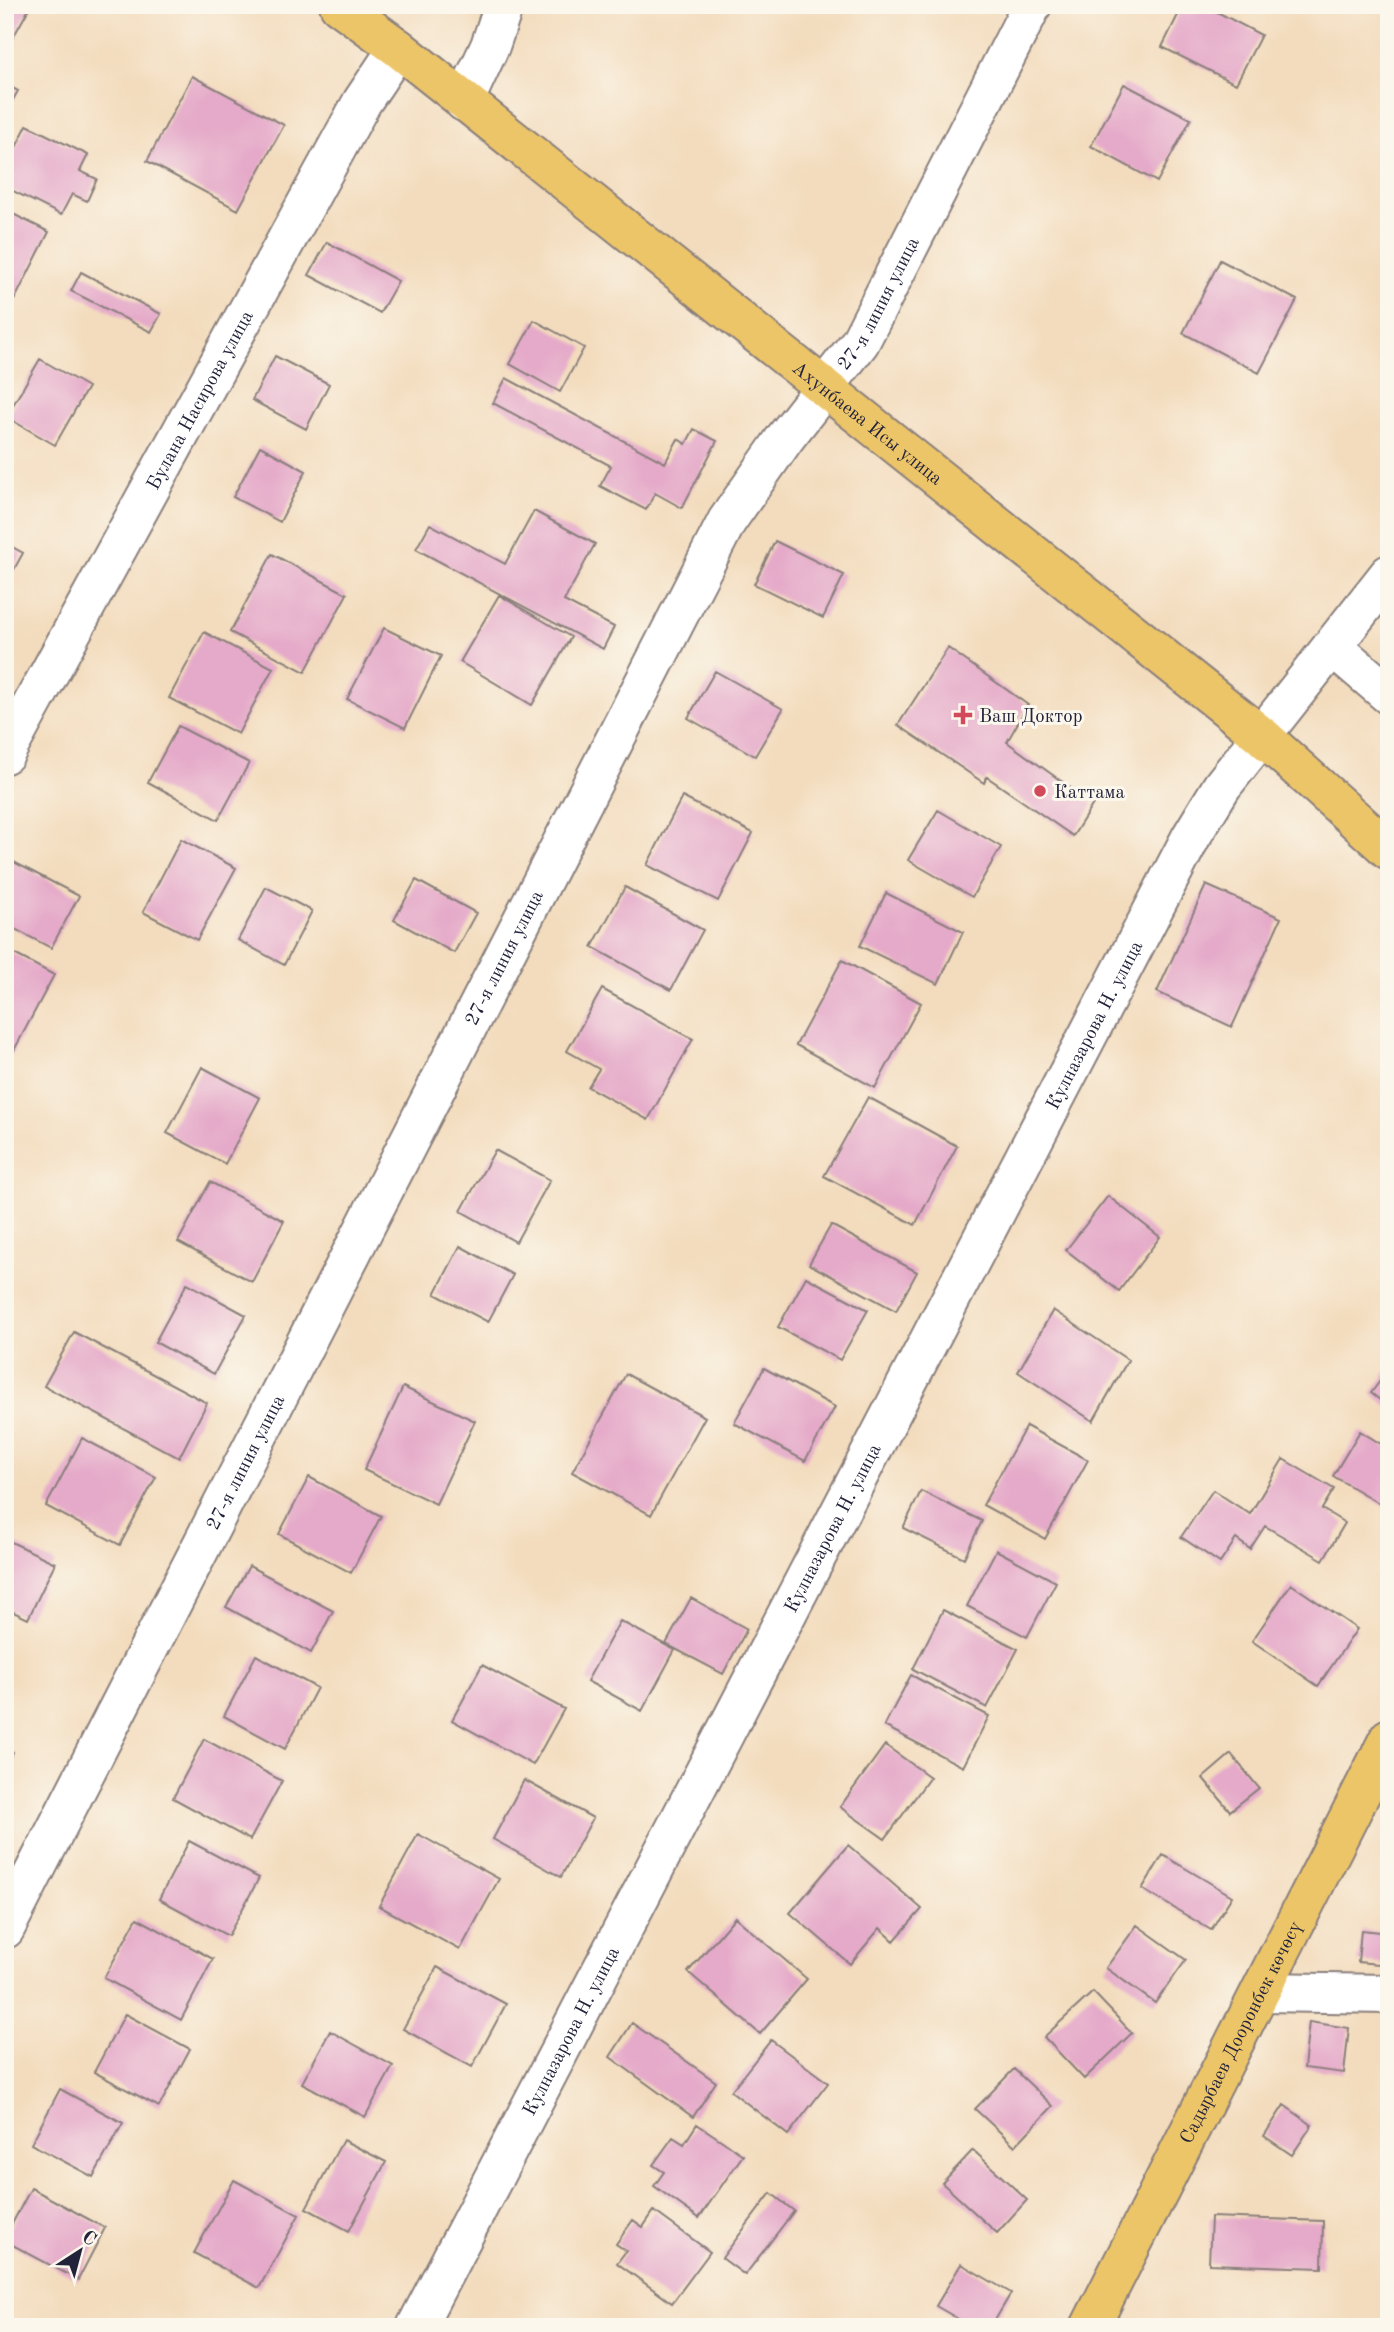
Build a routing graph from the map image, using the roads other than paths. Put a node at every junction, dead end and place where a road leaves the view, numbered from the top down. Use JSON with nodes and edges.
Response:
{"nodes":[{"id":1,"x":339,"y":5,"type":"edge"},
{"id":2,"x":504,"y":5,"type":"edge"},
{"id":3,"x":1032,"y":5,"type":"edge"},
{"id":4,"x":398,"y":48,"type":"junction"},
{"id":5,"x":464,"y":102,"type":"junction"},
{"id":6,"x":824,"y":388,"type":"junction"},
{"id":7,"x":1386,"y":584,"type":"edge"},
{"id":8,"x":1333,"y":647,"type":"junction"},
{"id":9,"x":1389,"y":695,"type":"edge"},
{"id":10,"x":1262,"y":736,"type":"junction"},
{"id":11,"x":5,"y":754,"type":"edge"},
{"id":12,"x":1389,"y":850,"type":"edge"},
{"id":13,"x":1387,"y":1745,"type":"edge"},
{"id":14,"x":5,"y":1929,"type":"edge"},
{"id":15,"x":1261,"y":1992,"type":"junction"},
{"id":16,"x":1389,"y":1994,"type":"edge"},
{"id":17,"x":416,"y":2327,"type":"edge"},
{"id":18,"x":1090,"y":2327,"type":"edge"}],
"edges":[{"from":1,"to":4,"type":"main road","name":"Ахунбаева Исы улица"},
{"from":2,"to":5,"type":"street"},
{"from":3,"to":6,"type":"street","name":"27-я линия улица"},
{"from":4,"to":5,"type":"main road","name":"Ахунбаева Исы улица"},
{"from":4,"to":11,"type":"street","name":"Булана Насирова улица"},
{"from":5,"to":6,"type":"main road","name":"Ахунбаева Исы улица"},
{"from":6,"to":10,"type":"main road","name":"Ахунбаева Исы улица"},
{"from":6,"to":14,"type":"street","name":"27-я линия улица"},
{"from":7,"to":8,"type":"street","name":"Кулназарова Н. улица"},
{"from":8,"to":9,"type":"street"},
{"from":8,"to":10,"type":"street","name":"Кулназарова Н. улица"},
{"from":10,"to":12,"type":"main road","name":"Ахунбаева Исы улица"},
{"from":10,"to":17,"type":"street","name":"Кулназарова Н. улица"},
{"from":13,"to":15,"type":"main road","name":"Садырбаев Дооронбек көчөсү"},
{"from":15,"to":16,"type":"street"},
{"from":15,"to":18,"type":"main road","name":"Садырбаев Дооронбек көчөсү"}]}
